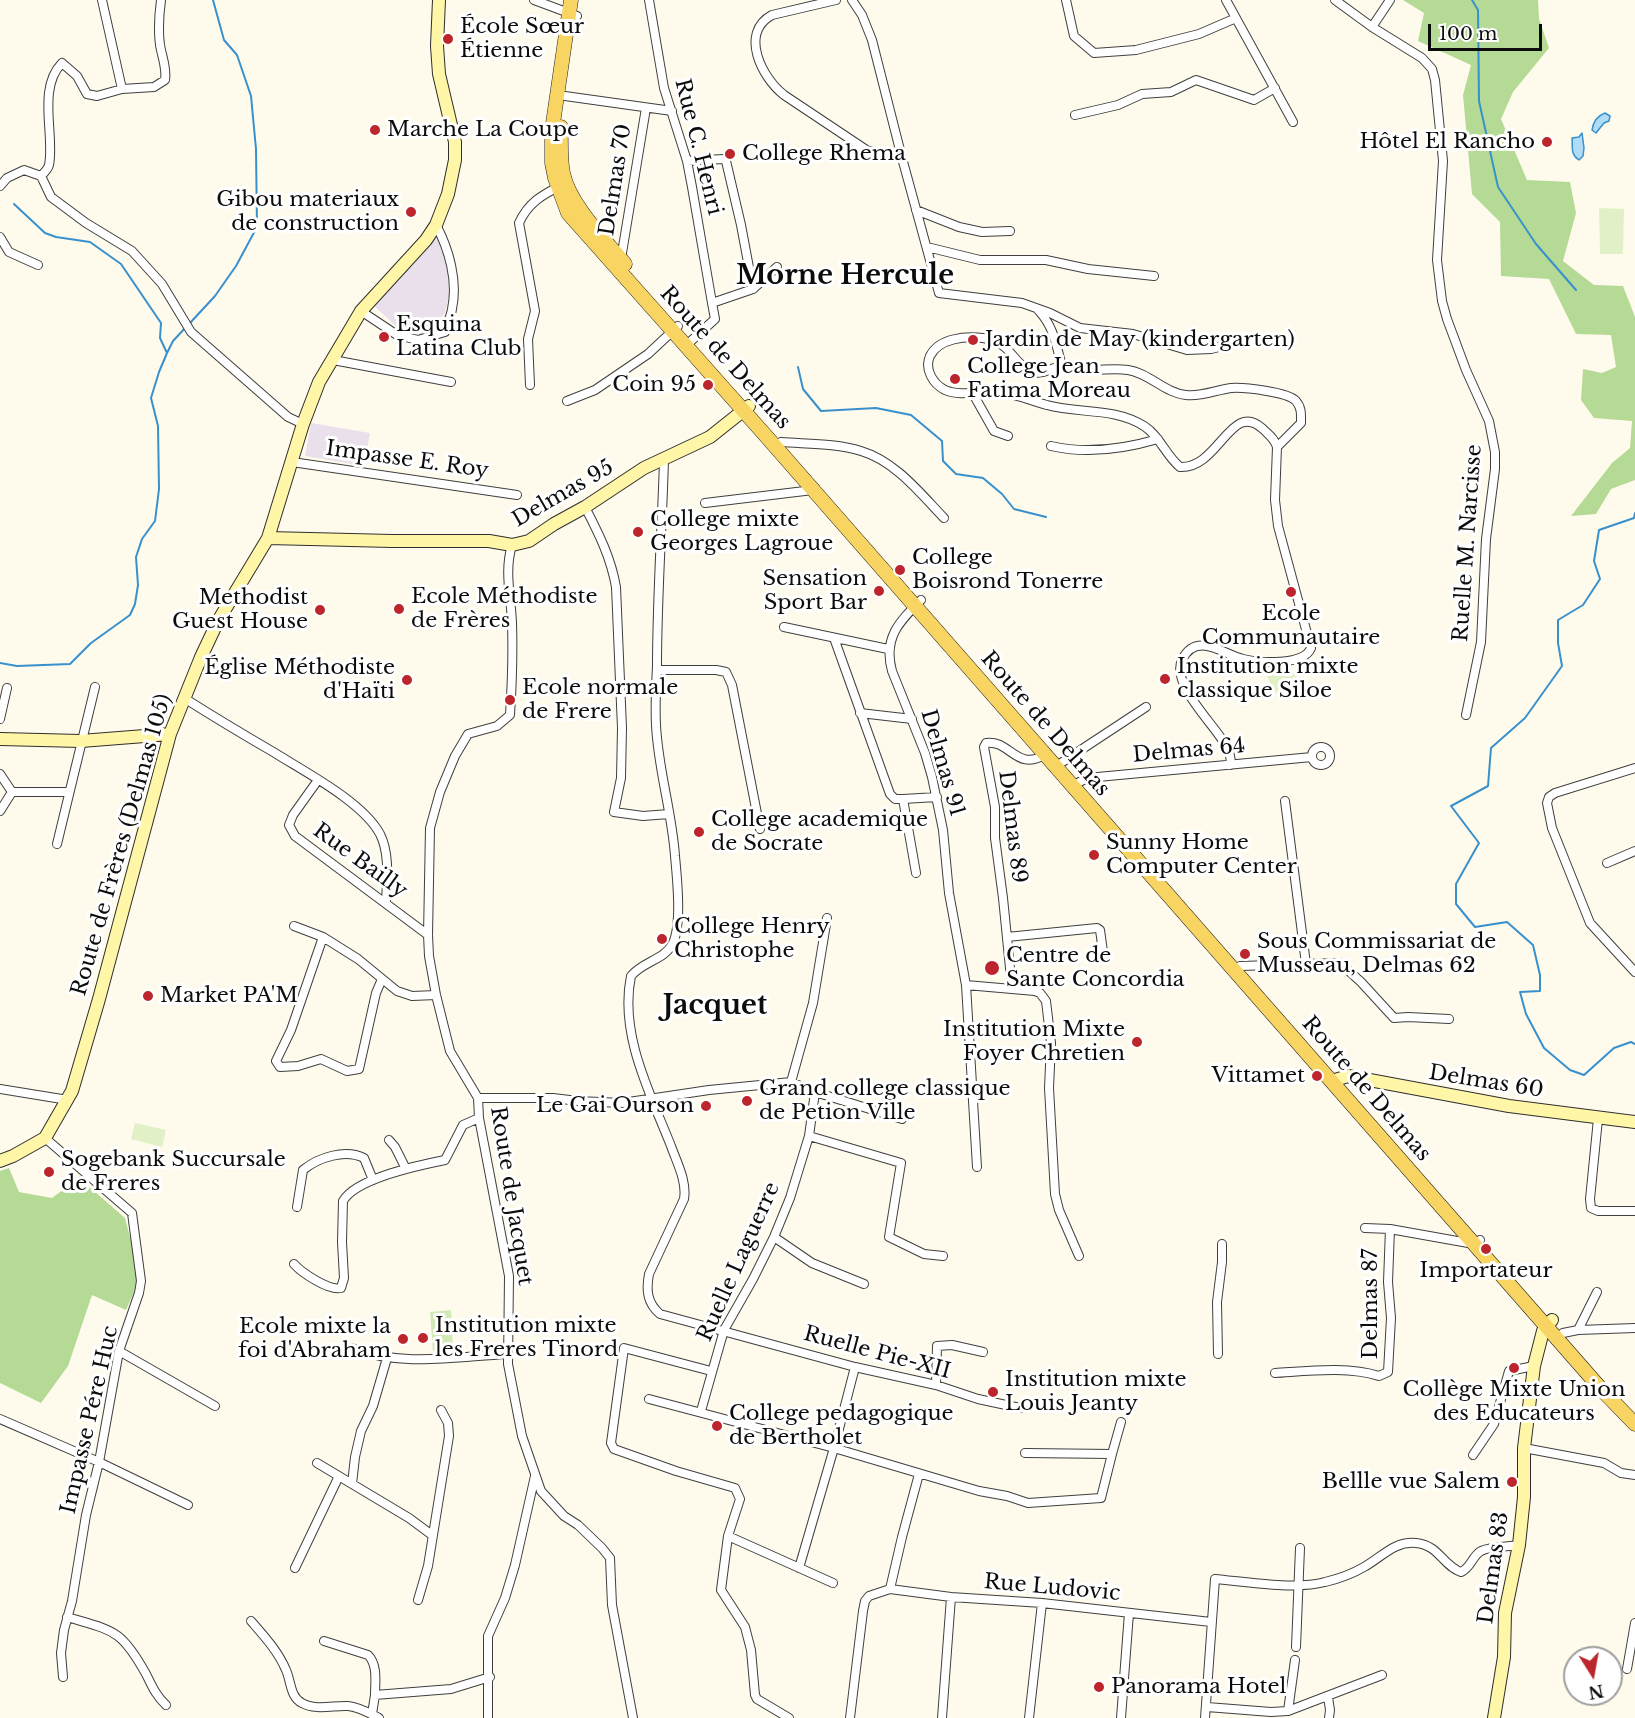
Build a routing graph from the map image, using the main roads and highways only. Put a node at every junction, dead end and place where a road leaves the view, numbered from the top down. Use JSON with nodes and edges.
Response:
{"nodes":[{"id":1,"x":579,"y":0,"type":"edge"},
{"id":2,"x":572,"y":10,"type":"edge"},
{"id":3,"x":562,"y":185,"type":"junction"},
{"id":4,"x":675,"y":329,"type":"junction"},
{"id":5,"x":746,"y":408,"type":"junction"},
{"id":6,"x":815,"y":488,"type":"junction"},
{"id":7,"x":1047,"y":753,"type":"junction"},
{"id":8,"x":1075,"y":784,"type":"junction"},
{"id":9,"x":1335,"y":1080,"type":"junction"},
{"id":10,"x":1549,"y":1323,"type":"junction"},
{"id":11,"x":1635,"y":1411,"type":"edge"},
{"id":12,"x":1635,"y":1424,"type":"edge"}],
"edges":[{"from":1,"to":2,"type":"main road","name":"Route de Delmas"},
{"from":2,"to":3,"type":"main road","name":"Route de Delmas"},
{"from":2,"to":3,"type":"main road","name":"Route de Delmas"},
{"from":3,"to":4,"type":"main road","name":"Route de Delmas"},
{"from":3,"to":4,"type":"main road","name":"Route de Delmas"},
{"from":4,"to":5,"type":"main road","name":"Route de Delmas"},
{"from":4,"to":5,"type":"main road","name":"Route de Delmas"},
{"from":5,"to":6,"type":"main road","name":"Route de Delmas"},
{"from":5,"to":6,"type":"main road","name":"Route de Delmas"},
{"from":6,"to":7,"type":"main road","name":"Route de Delmas"},
{"from":7,"to":8,"type":"main road","name":"Route de Delmas"},
{"from":7,"to":8,"type":"main road","name":"Route de Delmas"},
{"from":8,"to":9,"type":"main road","name":"Route de Delmas"},
{"from":8,"to":9,"type":"main road","name":"Route de Delmas"},
{"from":9,"to":10,"type":"main road","name":"Route de Delmas"},
{"from":10,"to":11,"type":"main road","name":"Route de Delmas"},
{"from":10,"to":12,"type":"main road","name":"Route de Delmas"}]}
